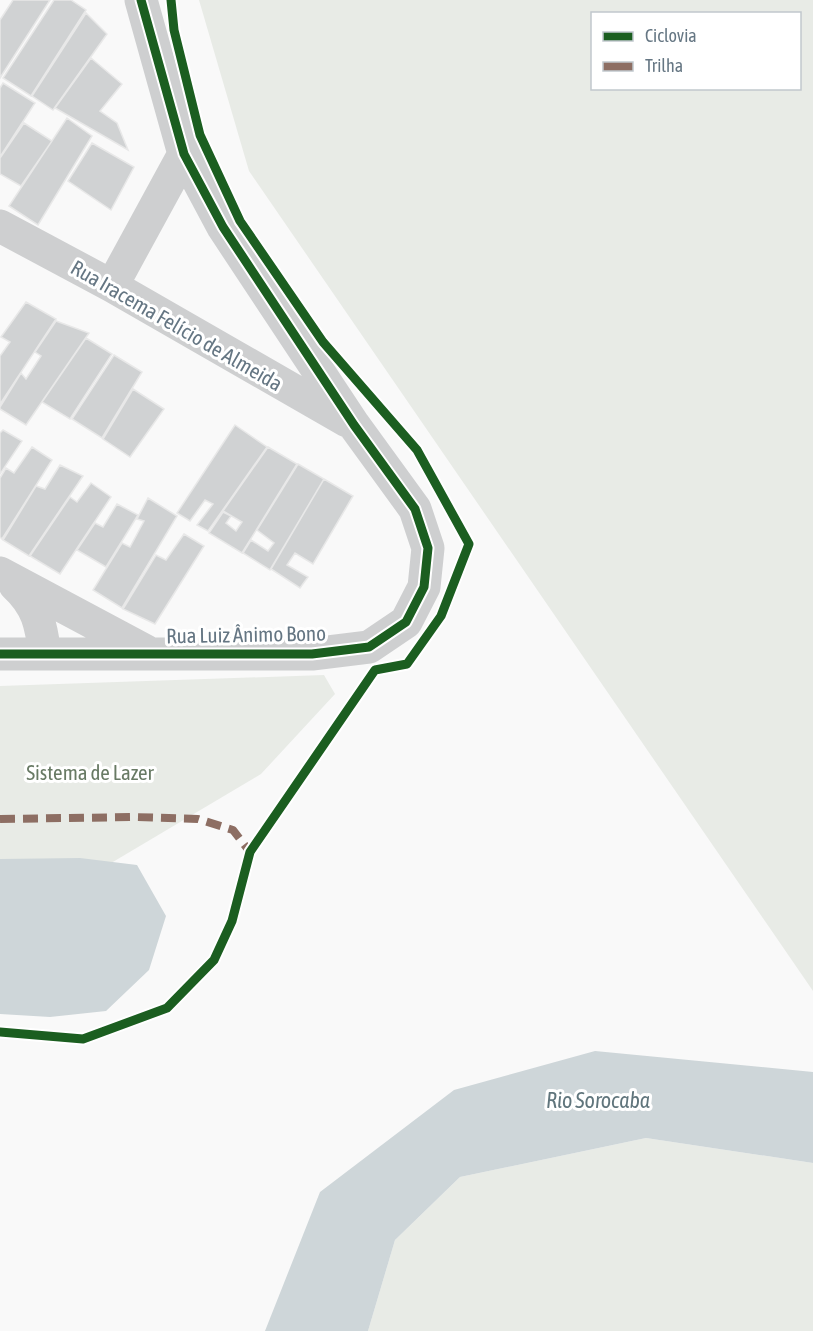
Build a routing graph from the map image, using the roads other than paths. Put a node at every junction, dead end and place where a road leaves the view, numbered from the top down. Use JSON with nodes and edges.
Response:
{"nodes":[{"id":1,"x":141,"y":0,"type":"edge"},
{"id":2,"x":184,"y":154,"type":"junction"},
{"id":3,"x":0,"y":226,"type":"edge"},
{"id":4,"x":112,"y":286,"type":"junction"},
{"id":5,"x":354,"y":425,"type":"junction"},
{"id":6,"x":2,"y":574,"type":"edge"},
{"id":7,"x":0,"y":654,"type":"edge"},
{"id":8,"x":45,"y":654,"type":"junction"},
{"id":9,"x":151,"y":654,"type":"junction"}],
"edges":[{"from":1,"to":2,"type":"street"},
{"from":2,"to":4,"type":"street"},
{"from":2,"to":5,"type":"street"},
{"from":3,"to":4,"type":"street","name":"Rua Iracema Felício de Almeida"},
{"from":4,"to":5,"type":"street","name":"Rua Iracema Felício de Almeida"},
{"from":5,"to":9,"type":"street","name":"Rua Luiz Ânimo Bono"},
{"from":6,"to":8,"type":"street"},
{"from":6,"to":9,"type":"street"},
{"from":7,"to":8,"type":"street","name":"Rua Luiz Ânimo Bono"},
{"from":8,"to":9,"type":"street","name":"Rua Luiz Ânimo Bono"}]}
